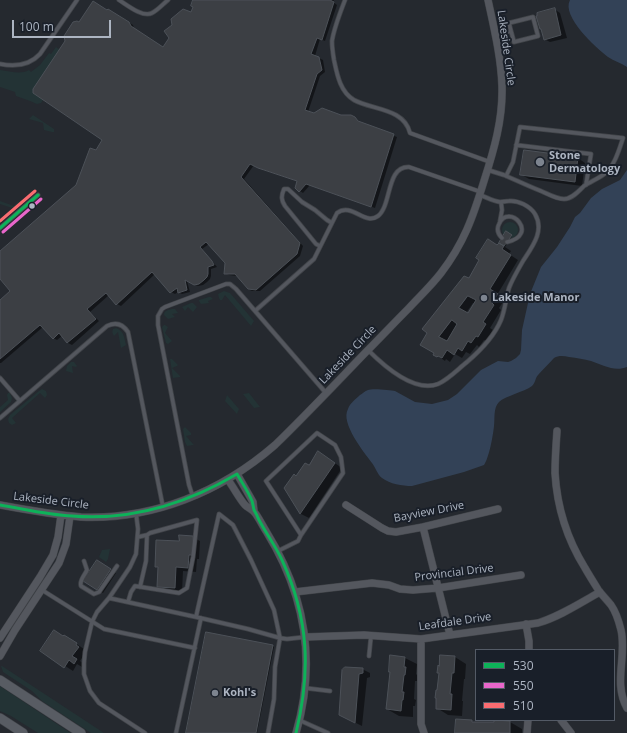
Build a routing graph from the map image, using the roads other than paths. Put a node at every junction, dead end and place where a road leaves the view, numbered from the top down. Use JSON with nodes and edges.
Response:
{"nodes":[{"id":1,"x":77,"y":0,"type":"edge"},
{"id":2,"x":120,"y":0,"type":"edge"},
{"id":3,"x":168,"y":0,"type":"edge"},
{"id":4,"x":345,"y":0,"type":"edge"},
{"id":5,"x":488,"y":0,"type":"edge"},
{"id":6,"x":511,"y":32,"type":"junction"},
{"id":7,"x":495,"y":35,"type":"junction"},
{"id":8,"x":0,"y":64,"type":"edge"},
{"id":9,"x":516,"y":145,"type":"junction"},
{"id":10,"x":490,"y":162,"type":"junction"},
{"id":11,"x":488,"y":170,"type":"junction"},
{"id":12,"x":506,"y":176,"type":"junction"},
{"id":13,"x":586,"y":185,"type":"junction"},
{"id":14,"x":480,"y":194,"type":"junction"},
{"id":15,"x":38,"y":195,"type":"dead end"},
{"id":16,"x":501,"y":202,"type":"junction"},
{"id":17,"x":502,"y":210,"type":"junction"},
{"id":18,"x":510,"y":217,"type":"junction"},
{"id":19,"x":499,"y":222,"type":"junction"},
{"id":20,"x":332,"y":223,"type":"junction"},
{"id":21,"x":0,"y":228,"type":"edge"},
{"id":22,"x":502,"y":238,"type":"dead end"},
{"id":23,"x":507,"y":242,"type":"dead end"},
{"id":24,"x":320,"y":246,"type":"junction"},
{"id":25,"x":255,"y":311,"type":"junction"},
{"id":26,"x":368,"y":350,"type":"junction"},
{"id":27,"x":0,"y":378,"type":"edge"},
{"id":28,"x":326,"y":393,"type":"junction"},
{"id":29,"x":20,"y":401,"type":"junction"},
{"id":30,"x":0,"y":418,"type":"edge"},
{"id":31,"x":557,"y":431,"type":"dead end"},
{"id":32,"x":237,"y":474,"type":"junction"},
{"id":33,"x":228,"y":480,"type":"junction"},
{"id":34,"x":193,"y":497,"type":"junction"},
{"id":35,"x":0,"y":505,"type":"edge"},
{"id":36,"x":346,"y":505,"type":"dead end"},
{"id":37,"x":163,"y":507,"type":"junction"},
{"id":38,"x":498,"y":509,"type":"dead end"},
{"id":39,"x":254,"y":511,"type":"junction"},
{"id":40,"x":136,"y":513,"type":"junction"},
{"id":41,"x":61,"y":515,"type":"junction"},
{"id":42,"x":70,"y":516,"type":"junction"},
{"id":43,"x":423,"y":527,"type":"junction"},
{"id":44,"x":147,"y":535,"type":"junction"},
{"id":45,"x":301,"y":535,"type":"junction"},
{"id":46,"x":138,"y":537,"type":"junction"},
{"id":47,"x":278,"y":551,"type":"junction"},
{"id":48,"x":84,"y":561,"type":"dead end"},
{"id":49,"x":117,"y":566,"type":"dead end"},
{"id":50,"x":520,"y":575,"type":"dead end"},
{"id":51,"x":140,"y":587,"type":"junction"},
{"id":52,"x":438,"y":588,"type":"junction"},
{"id":53,"x":42,"y":590,"type":"junction"},
{"id":54,"x":295,"y":592,"type":"junction"},
{"id":55,"x":600,"y":592,"type":"junction"},
{"id":56,"x":109,"y":598,"type":"junction"},
{"id":57,"x":128,"y":602,"type":"junction"},
{"id":58,"x":196,"y":617,"type":"junction"},
{"id":59,"x":201,"y":618,"type":"junction"},
{"id":60,"x":92,"y":622,"type":"junction"},
{"id":61,"x":526,"y":624,"type":"junction"},
{"id":62,"x":371,"y":635,"type":"junction"},
{"id":63,"x":450,"y":635,"type":"junction"},
{"id":64,"x":304,"y":637,"type":"junction"},
{"id":65,"x":0,"y":638,"type":"edge"},
{"id":66,"x":280,"y":638,"type":"junction"},
{"id":67,"x":421,"y":640,"type":"junction"},
{"id":68,"x":195,"y":648,"type":"junction"},
{"id":69,"x":529,"y":649,"type":"edge"},
{"id":70,"x":0,"y":656,"type":"edge"},
{"id":71,"x":369,"y":656,"type":"dead end"},
{"id":72,"x":624,"y":666,"type":"edge"},
{"id":73,"x":0,"y":680,"type":"edge"},
{"id":74,"x":305,"y":688,"type":"junction"},
{"id":75,"x":330,"y":691,"type":"dead end"},
{"id":76,"x":627,"y":708,"type":"edge"},
{"id":77,"x":0,"y":718,"type":"edge"},
{"id":78,"x":299,"y":720,"type":"junction"},
{"id":79,"x":528,"y":721,"type":"edge"},
{"id":80,"x":562,"y":721,"type":"edge"},
{"id":81,"x":569,"y":732,"type":"edge"},
{"id":82,"x":23,"y":733,"type":"edge"},
{"id":83,"x":81,"y":733,"type":"edge"},
{"id":84,"x":145,"y":733,"type":"edge"},
{"id":85,"x":176,"y":733,"type":"edge"},
{"id":86,"x":268,"y":733,"type":"edge"},
{"id":87,"x":296,"y":733,"type":"edge"},
{"id":88,"x":328,"y":733,"type":"edge"},
{"id":89,"x":424,"y":733,"type":"edge"},
{"id":90,"x":527,"y":733,"type":"edge"}],
"edges":[{"from":1,"to":8,"type":"lane"},
{"from":2,"to":3,"type":"lane"},
{"from":4,"to":10,"type":"lane"},
{"from":5,"to":7,"type":"street","name":"Lakeside Circle"},
{"from":6,"to":6,"type":"lane"},
{"from":6,"to":7,"type":"lane"},
{"from":7,"to":10,"type":"street","name":"Lakeside Circle"},
{"from":9,"to":12,"type":"lane"},
{"from":9,"to":13,"type":"lane"},
{"from":9,"to":13,"type":"lane"},
{"from":10,"to":11,"type":"street","name":"Lakeside Circle"},
{"from":11,"to":12,"type":"lane"},
{"from":11,"to":14,"type":"street","name":"Lakeside Circle"},
{"from":12,"to":13,"type":"lane"},
{"from":14,"to":16,"type":"lane"},
{"from":14,"to":20,"type":"lane"},
{"from":14,"to":26,"type":"street","name":"Lakeside Circle"},
{"from":15,"to":21,"type":"lane"},
{"from":16,"to":17,"type":"lane"},
{"from":16,"to":26,"type":"lane"},
{"from":17,"to":18,"type":"lane"},
{"from":17,"to":19,"type":"lane"},
{"from":18,"to":19,"type":"lane"},
{"from":18,"to":23,"type":"lane"},
{"from":19,"to":22,"type":"lane"},
{"from":20,"to":24,"type":"lane"},
{"from":20,"to":24,"type":"lane"},
{"from":24,"to":25,"type":"lane"},
{"from":25,"to":28,"type":"lane"},
{"from":25,"to":34,"type":"lane"},
{"from":26,"to":28,"type":"street","name":"Lakeside Circle"},
{"from":27,"to":29,"type":"lane"},
{"from":28,"to":32,"type":"street","name":"Lakeside Circle"},
{"from":29,"to":30,"type":"lane"},
{"from":29,"to":37,"type":"lane"},
{"from":31,"to":55,"type":"street"},
{"from":32,"to":33,"type":"street","name":"Lakeside Circle"},
{"from":32,"to":39,"type":"street"},
{"from":33,"to":34,"type":"street","name":"Lakeside Circle"},
{"from":33,"to":39,"type":"street"},
{"from":34,"to":37,"type":"street","name":"Lakeside Circle"},
{"from":35,"to":41,"type":"street","name":"Lakeside Circle"},
{"from":36,"to":43,"type":"street","name":"Bayview Drive"},
{"from":37,"to":40,"type":"street","name":"Lakeside Circle"},
{"from":38,"to":43,"type":"street","name":"Bayview Drive"},
{"from":39,"to":47,"type":"street"},
{"from":40,"to":42,"type":"street","name":"Lakeside Circle"},
{"from":40,"to":46,"type":"lane"},
{"from":41,"to":42,"type":"street","name":"Lakeside Circle"},
{"from":41,"to":65,"type":"street"},
{"from":42,"to":53,"type":"street"},
{"from":43,"to":52,"type":"street"},
{"from":44,"to":46,"type":"lane"},
{"from":44,"to":51,"type":"lane"},
{"from":44,"to":51,"type":"lane"},
{"from":45,"to":45,"type":"lane"},
{"from":45,"to":47,"type":"lane"},
{"from":46,"to":56,"type":"lane"},
{"from":47,"to":54,"type":"street"},
{"from":48,"to":49,"type":"lane"},
{"from":50,"to":52,"type":"street","name":"Provincial Drive"},
{"from":51,"to":57,"type":"lane"},
{"from":52,"to":54,"type":"street","name":"Provincial Drive"},
{"from":52,"to":63,"type":"street"},
{"from":53,"to":60,"type":"lane"},
{"from":53,"to":70,"type":"street"},
{"from":54,"to":64,"type":"street"},
{"from":55,"to":61,"type":"street","name":"Leafdale Drive"},
{"from":55,"to":72,"type":"street"},
{"from":56,"to":57,"type":"lane"},
{"from":56,"to":60,"type":"lane"},
{"from":57,"to":58,"type":"lane"},
{"from":58,"to":59,"type":"lane"},
{"from":58,"to":66,"type":"lane"},
{"from":59,"to":66,"type":"lane"},
{"from":59,"to":68,"type":"lane"},
{"from":60,"to":68,"type":"lane"},
{"from":60,"to":84,"type":"lane"},
{"from":61,"to":63,"type":"street","name":"Leafdale Drive"},
{"from":61,"to":69,"type":"street"},
{"from":62,"to":64,"type":"street","name":"Leafdale Drive"},
{"from":62,"to":67,"type":"street","name":"Leafdale Drive"},
{"from":62,"to":71,"type":"lane"},
{"from":63,"to":67,"type":"street","name":"Leafdale Drive"},
{"from":64,"to":66,"type":"lane"},
{"from":64,"to":74,"type":"street"},
{"from":66,"to":86,"type":"lane"},
{"from":67,"to":89,"type":"street"},
{"from":68,"to":85,"type":"lane"},
{"from":72,"to":76,"type":"street"},
{"from":73,"to":83,"type":"main road"},
{"from":74,"to":75,"type":"lane"},
{"from":74,"to":78,"type":"street"},
{"from":77,"to":82,"type":"main road"},
{"from":78,"to":87,"type":"street"},
{"from":78,"to":88,"type":"lane"},
{"from":79,"to":90,"type":"street"},
{"from":80,"to":81,"type":"street"}]}
